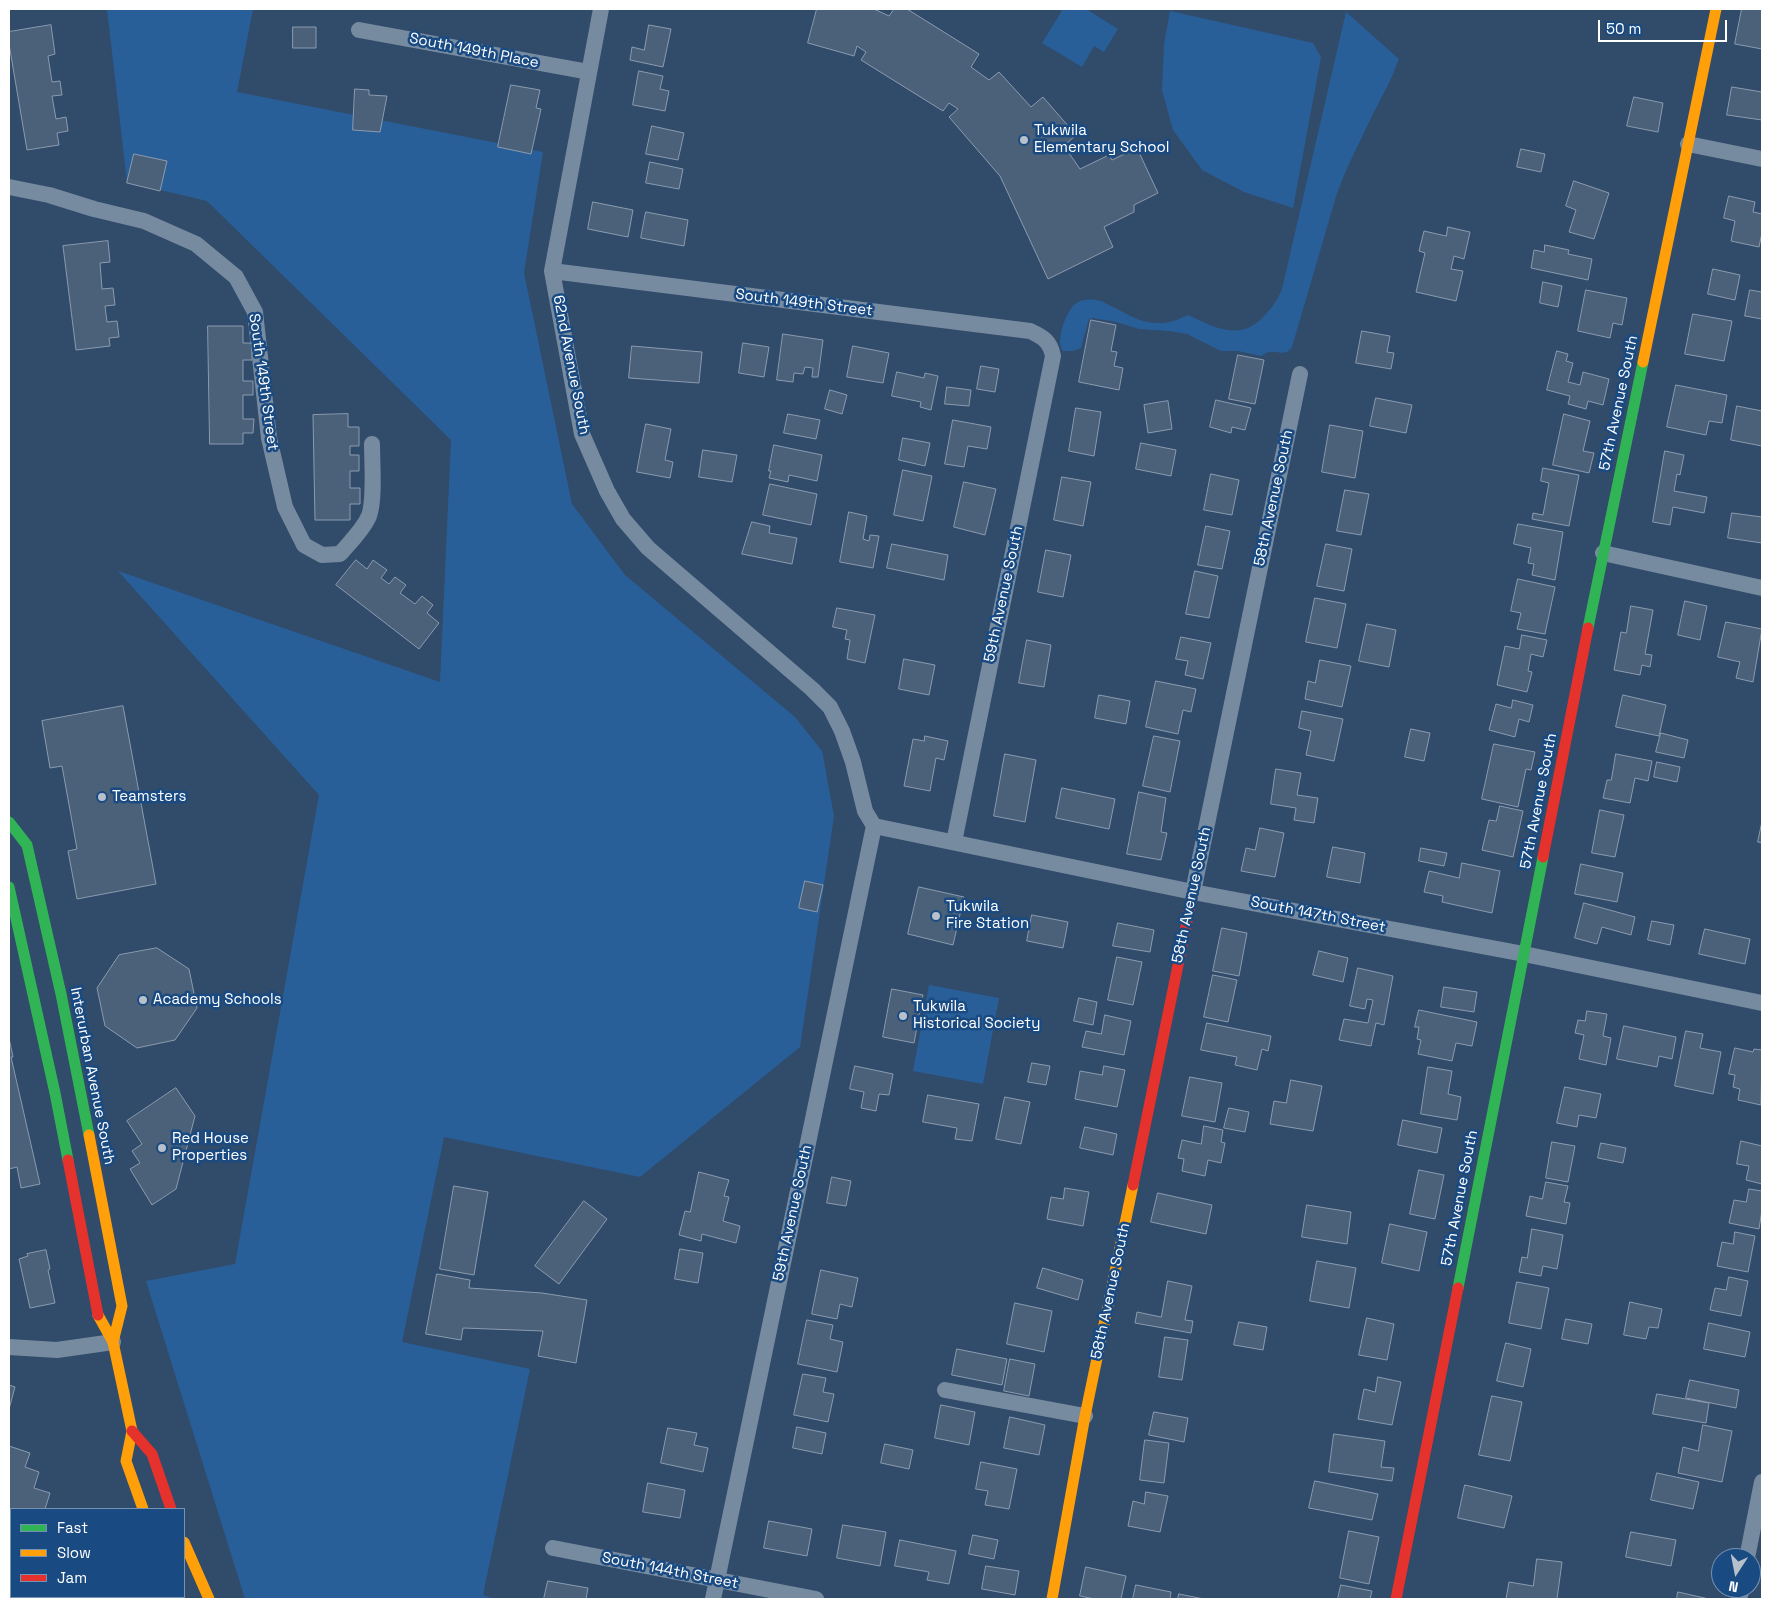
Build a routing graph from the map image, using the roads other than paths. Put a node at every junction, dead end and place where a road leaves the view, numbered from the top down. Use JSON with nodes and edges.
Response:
{"nodes":[{"id":1,"x":601,"y":9,"type":"edge"},
{"id":2,"x":1716,"y":9,"type":"edge"},
{"id":3,"x":359,"y":30,"type":"dead end"},
{"id":4,"x":589,"y":72,"type":"junction"},
{"id":5,"x":1688,"y":144,"type":"junction"},
{"id":6,"x":1762,"y":159,"type":"edge"},
{"id":7,"x":9,"y":187,"type":"edge"},
{"id":8,"x":552,"y":271,"type":"junction"},
{"id":9,"x":1051,"y":346,"type":"joint"},
{"id":10,"x":1300,"y":374,"type":"dead end"},
{"id":11,"x":372,"y":444,"type":"dead end"},
{"id":12,"x":1604,"y":554,"type":"junction"},
{"id":13,"x":1762,"y":588,"type":"edge"},
{"id":14,"x":9,"y":822,"type":"edge"},
{"id":15,"x":874,"y":826,"type":"junction"},
{"id":16,"x":954,"y":842,"type":"junction"},
{"id":17,"x":9,"y":887,"type":"edge"},
{"id":18,"x":1193,"y":892,"type":"junction"},
{"id":19,"x":1524,"y":954,"type":"junction"},
{"id":20,"x":1762,"y":1003,"type":"edge"},
{"id":21,"x":114,"y":1342,"type":"junction"},
{"id":22,"x":9,"y":1347,"type":"edge"},
{"id":23,"x":945,"y":1390,"type":"dead end"},
{"id":24,"x":1085,"y":1416,"type":"junction"},
{"id":25,"x":132,"y":1431,"type":"junction"},
{"id":26,"x":1762,"y":1482,"type":"edge"},
{"id":27,"x":143,"y":1508,"type":"edge"},
{"id":28,"x":171,"y":1508,"type":"edge"},
{"id":29,"x":185,"y":1544,"type":"edge"},
{"id":30,"x":553,"y":1548,"type":"dead end"},
{"id":31,"x":1750,"y":1548,"type":"edge"},
{"id":32,"x":717,"y":1580,"type":"junction"},
{"id":33,"x":209,"y":1599,"type":"edge"},
{"id":34,"x":713,"y":1599,"type":"edge"},
{"id":35,"x":816,"y":1599,"type":"edge"},
{"id":36,"x":1052,"y":1599,"type":"edge"},
{"id":37,"x":1396,"y":1599,"type":"edge"}],
"edges":[{"from":1,"to":4,"type":"street","name":"62nd Avenue South"},
{"from":2,"to":5,"type":"street","name":"57th Avenue South"},
{"from":3,"to":4,"type":"street","name":"South 149th Place"},
{"from":4,"to":8,"type":"street","name":"62nd Avenue South"},
{"from":5,"to":6,"type":"street"},
{"from":5,"to":12,"type":"street","name":"57th Avenue South"},
{"from":7,"to":11,"type":"street","name":"South 149th Street"},
{"from":8,"to":9,"type":"street","name":"South 149th Street"},
{"from":8,"to":15,"type":"street","name":"62nd Avenue South"},
{"from":9,"to":16,"type":"street","name":"59th Avenue South"},
{"from":10,"to":18,"type":"street","name":"58th Avenue South"},
{"from":12,"to":13,"type":"street"},
{"from":12,"to":19,"type":"street","name":"57th Avenue South"},
{"from":14,"to":21,"type":"street","name":"Interurban Avenue South"},
{"from":15,"to":16,"type":"street","name":"South 147th Street"},
{"from":15,"to":32,"type":"street","name":"59th Avenue South"},
{"from":16,"to":18,"type":"street","name":"South 147th Street"},
{"from":17,"to":21,"type":"street","name":"Interurban Avenue South"},
{"from":18,"to":19,"type":"street","name":"South 147th Street"},
{"from":18,"to":24,"type":"street","name":"58th Avenue South"},
{"from":19,"to":20,"type":"street","name":"South 147th Street"},
{"from":19,"to":37,"type":"street","name":"57th Avenue South"},
{"from":21,"to":22,"type":"street"},
{"from":21,"to":25,"type":"street","name":"Interurban Avenue South"},
{"from":23,"to":24,"type":"street"},
{"from":24,"to":36,"type":"street","name":"58th Avenue South"},
{"from":25,"to":27,"type":"street","name":"Interurban Avenue South"},
{"from":25,"to":28,"type":"street","name":"Interurban Avenue South"},
{"from":26,"to":31,"type":"street"},
{"from":29,"to":33,"type":"street"},
{"from":30,"to":32,"type":"street","name":"South 144th Street"},
{"from":32,"to":34,"type":"street","name":"59th Avenue South"},
{"from":32,"to":35,"type":"street","name":"South 144th Street"}]}
